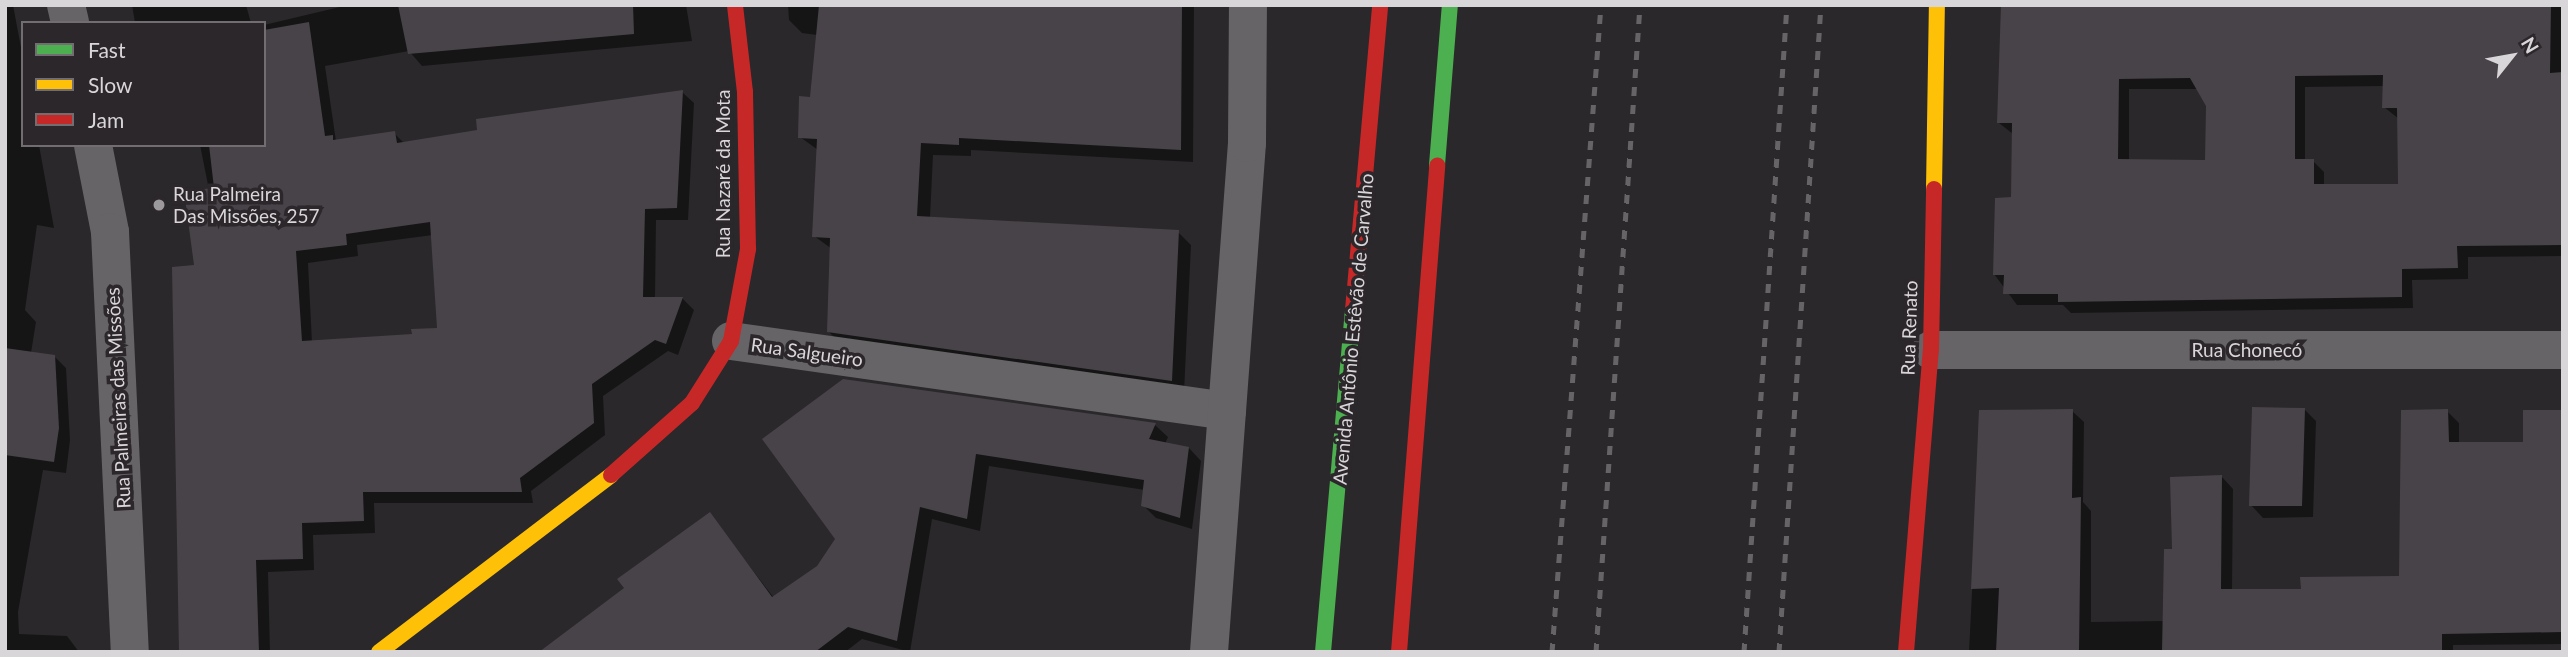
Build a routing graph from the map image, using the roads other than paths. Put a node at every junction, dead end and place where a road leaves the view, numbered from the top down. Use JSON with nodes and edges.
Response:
{"nodes":[{"id":1,"x":734,"y":5,"type":"edge"},
{"id":2,"x":1248,"y":5,"type":"edge"},
{"id":3,"x":1380,"y":5,"type":"edge"},
{"id":4,"x":1450,"y":5,"type":"edge"},
{"id":5,"x":1937,"y":5,"type":"edge"},
{"id":6,"x":93,"y":147,"type":"edge"},
{"id":7,"x":731,"y":341,"type":"junction"},
{"id":8,"x":1931,"y":350,"type":"junction"},
{"id":9,"x":2563,"y":350,"type":"edge"},
{"id":10,"x":1227,"y":411,"type":"junction"},
{"id":11,"x":130,"y":652,"type":"edge"},
{"id":12,"x":379,"y":652,"type":"edge"},
{"id":13,"x":1209,"y":652,"type":"edge"},
{"id":14,"x":1323,"y":652,"type":"edge"},
{"id":15,"x":1399,"y":652,"type":"edge"},
{"id":16,"x":1906,"y":652,"type":"edge"}],
"edges":[{"from":1,"to":7,"type":"main road","name":"Rua Nazaré da Mota"},
{"from":2,"to":10,"type":"street"},
{"from":3,"to":14,"type":"main road","name":"Avenida Antônio Estêvão de Carvalho"},
{"from":4,"to":15,"type":"main road"},
{"from":5,"to":8,"type":"main road","name":"Rua Renato"},
{"from":6,"to":11,"type":"street","name":"Rua Palmeiras das Missões"},
{"from":7,"to":10,"type":"street","name":"Rua Salgueiro"},
{"from":7,"to":12,"type":"main road","name":"Rua Salgueiro"},
{"from":8,"to":9,"type":"street","name":"Rua Chonecó"},
{"from":8,"to":16,"type":"main road","name":"Rua Renato"},
{"from":10,"to":13,"type":"street"}]}
